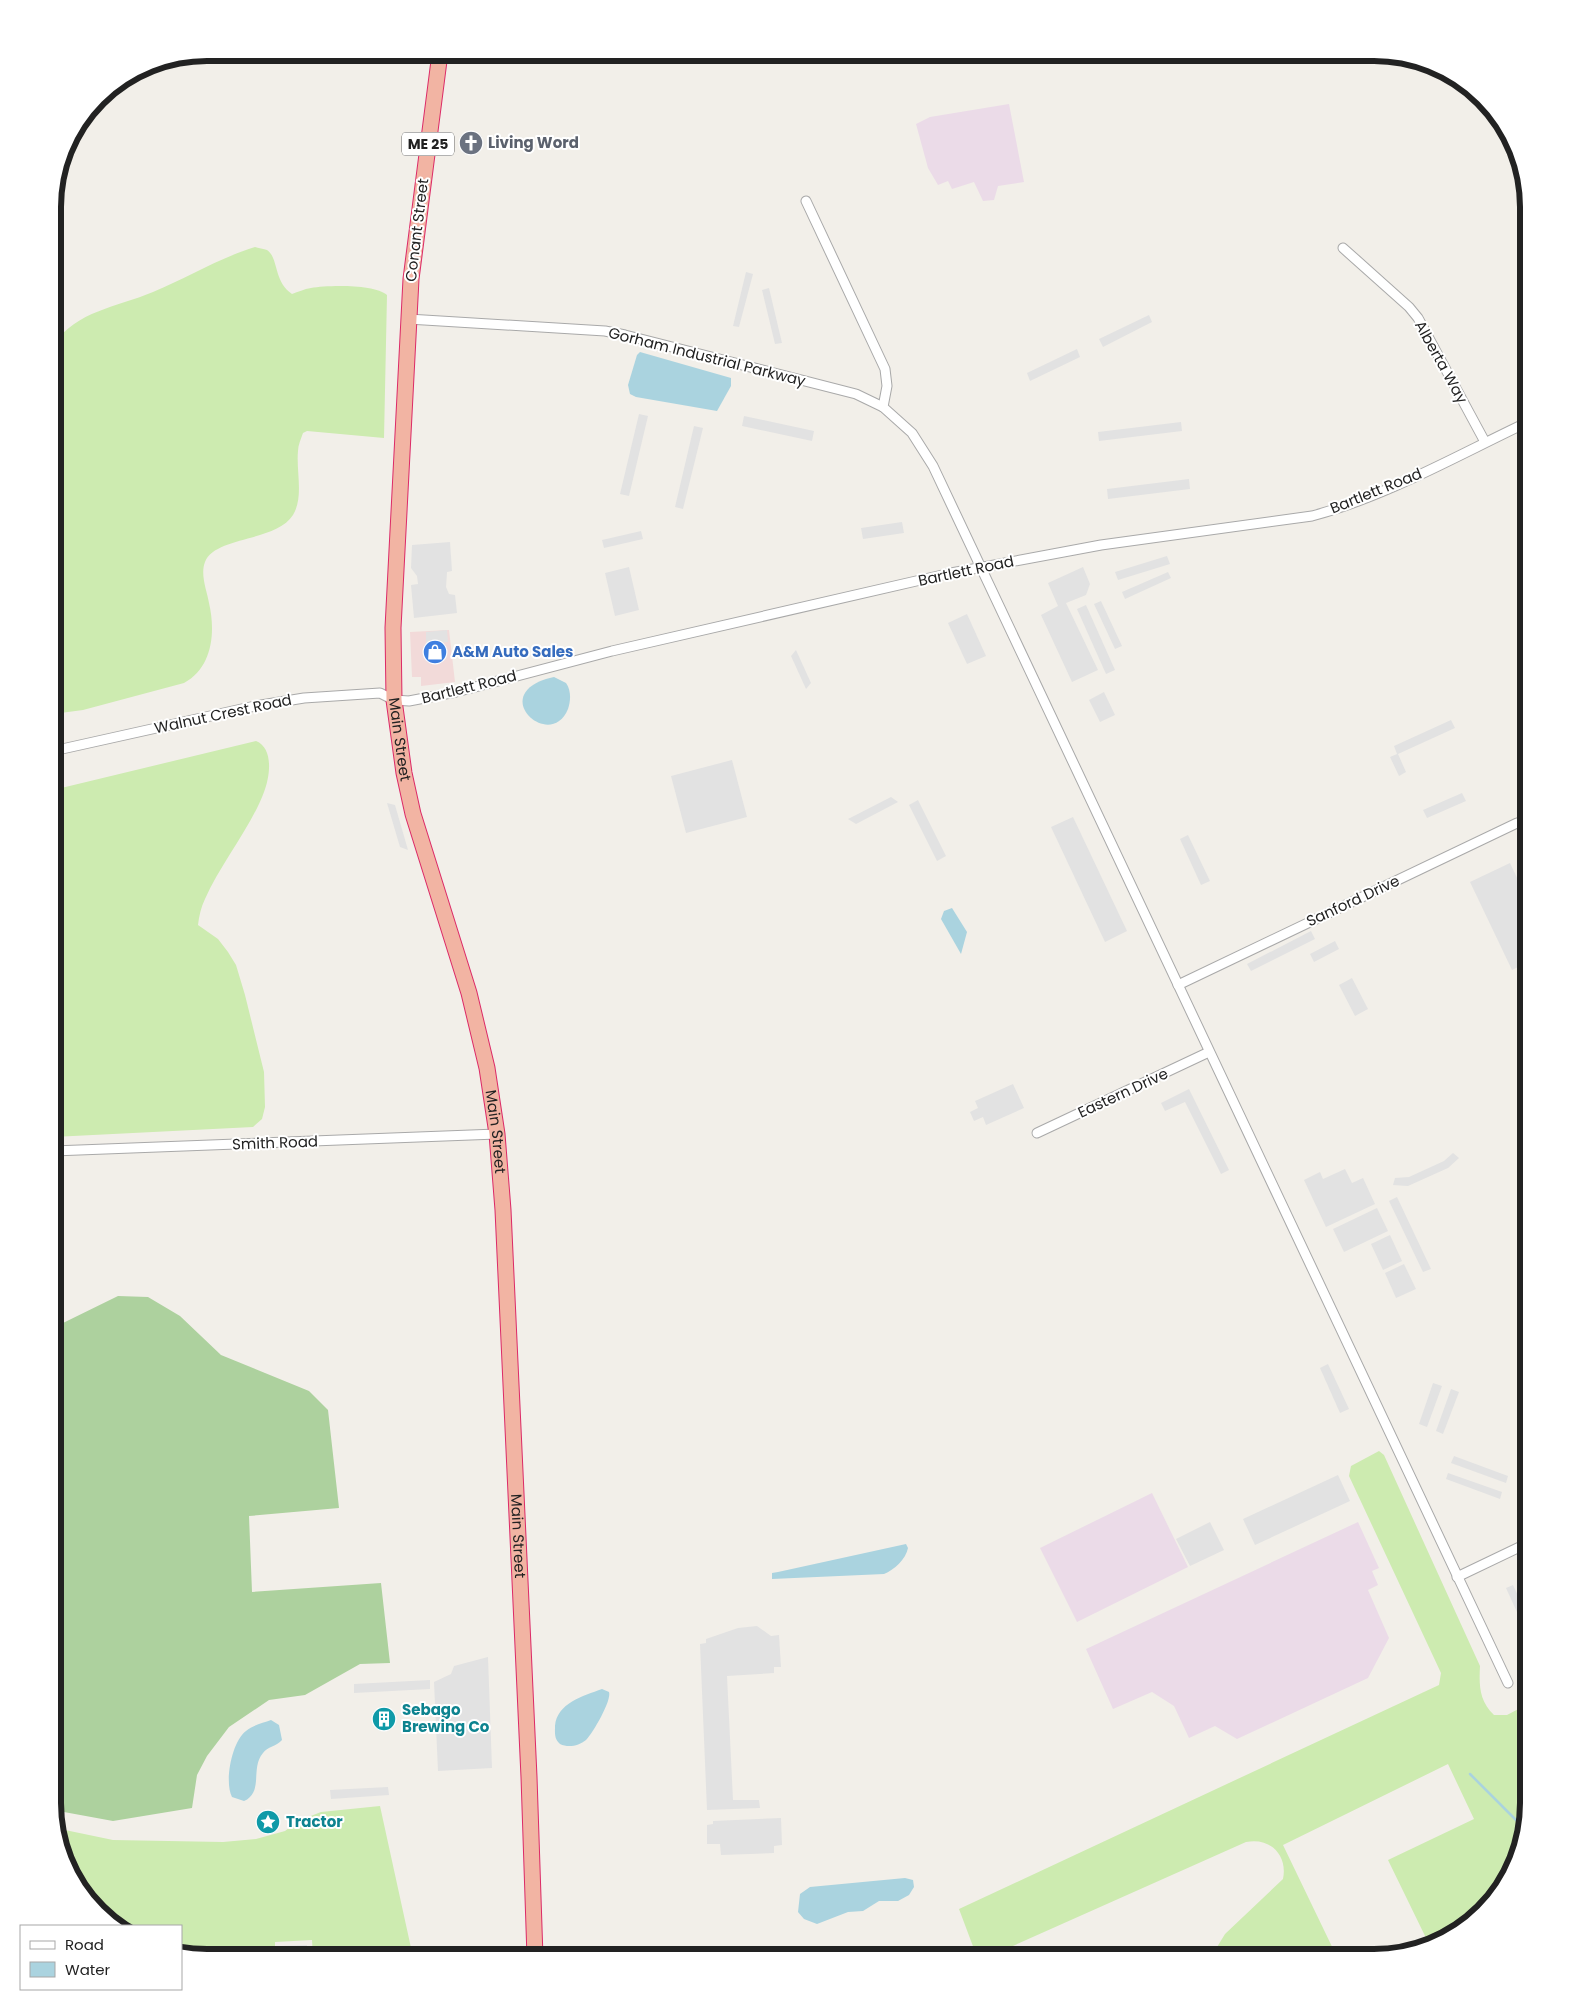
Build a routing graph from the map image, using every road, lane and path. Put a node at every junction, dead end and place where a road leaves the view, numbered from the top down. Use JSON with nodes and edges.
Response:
{"nodes":[{"id":1,"x":439,"y":61,"type":"edge"},
{"id":2,"x":806,"y":201,"type":"dead end"},
{"id":3,"x":1343,"y":248,"type":"dead end"},
{"id":4,"x":408,"y":319,"type":"junction"},
{"id":5,"x":883,"y":406,"type":"junction"},
{"id":6,"x":1520,"y":426,"type":"edge"},
{"id":7,"x":1485,"y":442,"type":"junction"},
{"id":8,"x":980,"y":568,"type":"junction"},
{"id":9,"x":394,"y":700,"type":"junction"},
{"id":10,"x":62,"y":749,"type":"edge"},
{"id":11,"x":1520,"y":822,"type":"edge"},
{"id":12,"x":1178,"y":985,"type":"junction"},
{"id":13,"x":1209,"y":1052,"type":"junction"},
{"id":14,"x":1037,"y":1133,"type":"dead end"},
{"id":15,"x":497,"y":1134,"type":"junction"},
{"id":16,"x":61,"y":1151,"type":"edge"},
{"id":17,"x":1520,"y":1547,"type":"edge"},
{"id":18,"x":1457,"y":1577,"type":"junction"},
{"id":19,"x":1508,"y":1683,"type":"dead end"},
{"id":20,"x":535,"y":1949,"type":"edge"}],
"edges":[{"from":1,"to":4,"type":"highway","name":"Conant Street","number":"ME 25"},
{"from":2,"to":5,"type":"street"},
{"from":3,"to":7,"type":"street","name":"Alberta Way"},
{"from":4,"to":5,"type":"street","name":"Gorham Industrial Parkway"},
{"from":4,"to":9,"type":"highway","name":"Main Street"},
{"from":5,"to":8,"type":"street","name":"Gorham Industrial Parkway"},
{"from":6,"to":7,"type":"street","name":"Bartlett Road"},
{"from":7,"to":8,"type":"street","name":"Bartlett Road"},
{"from":8,"to":9,"type":"street","name":"Bartlett Road"},
{"from":8,"to":12,"type":"street","name":"Gorham Industrial Parkway"},
{"from":9,"to":10,"type":"street","name":"Walnut Crest Road"},
{"from":9,"to":15,"type":"highway","name":"Main Street"},
{"from":11,"to":12,"type":"street","name":"Sanford Drive"},
{"from":12,"to":13,"type":"street","name":"Gorham Industrial Parkway"},
{"from":13,"to":14,"type":"street","name":"Eastern Drive"},
{"from":13,"to":18,"type":"street","name":"Gorham Industrial Parkway"},
{"from":15,"to":16,"type":"street","name":"Smith Road"},
{"from":15,"to":20,"type":"highway","name":"Main Street"},
{"from":17,"to":18,"type":"street"},
{"from":18,"to":19,"type":"street","name":"Gorham Industrial Parkway"}]}
